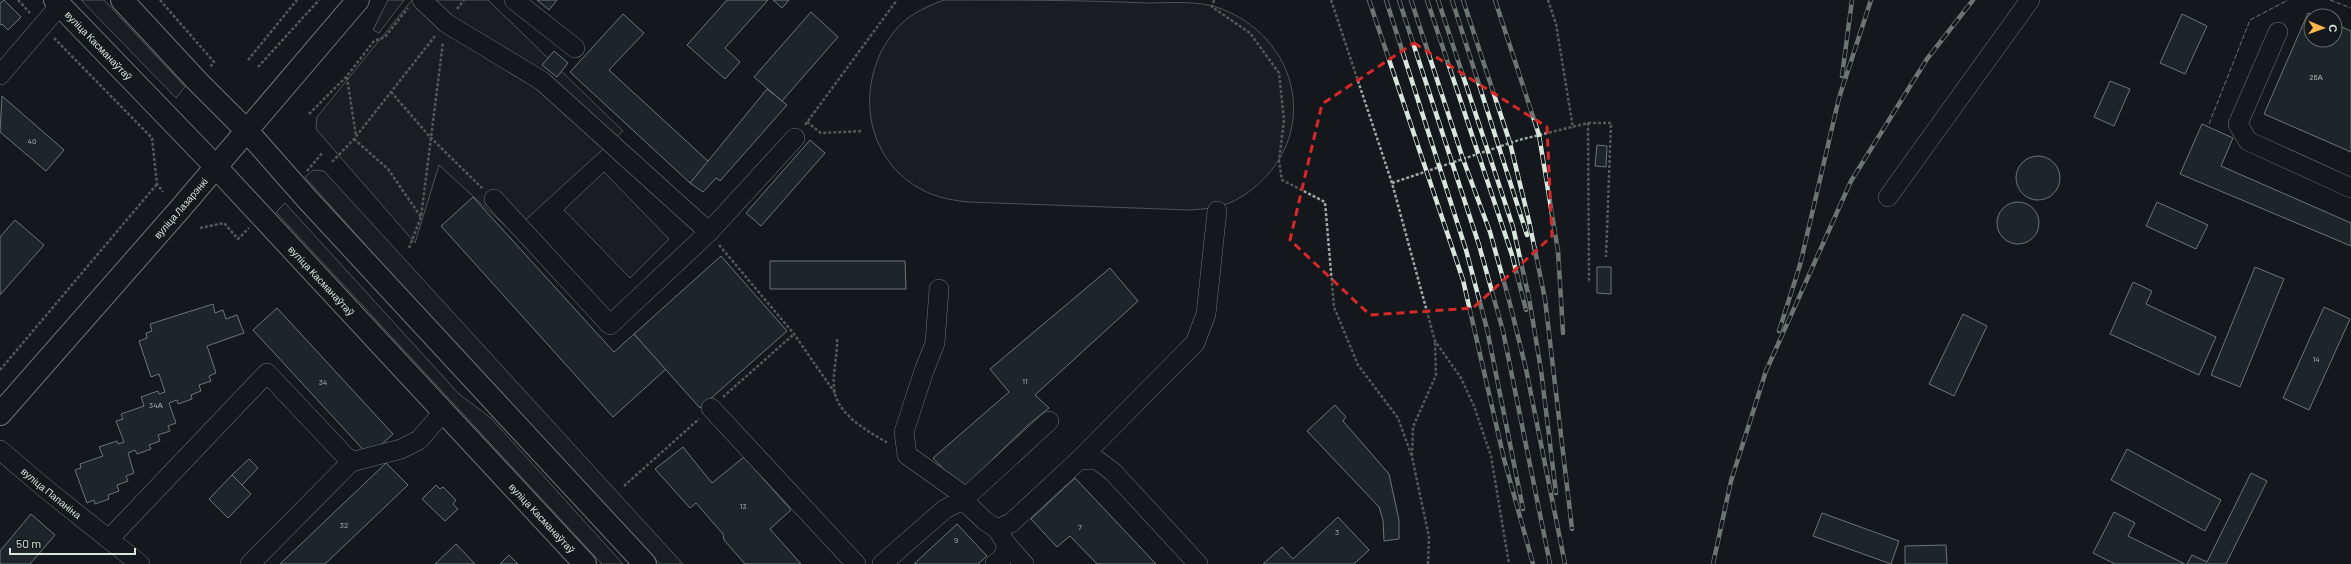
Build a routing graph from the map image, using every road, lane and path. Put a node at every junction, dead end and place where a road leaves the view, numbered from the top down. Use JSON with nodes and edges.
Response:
{"nodes":[{"id":1,"x":18,"y":0,"type":"edge"},
{"id":2,"x":122,"y":0,"type":"edge"},
{"id":3,"x":160,"y":0,"type":"edge"},
{"id":4,"x":297,"y":0,"type":"edge"},
{"id":5,"x":319,"y":0,"type":"edge"},
{"id":6,"x":358,"y":0,"type":"edge"},
{"id":7,"x":464,"y":0,"type":"edge"},
{"id":8,"x":514,"y":0,"type":"edge"},
{"id":9,"x":897,"y":0,"type":"edge"},
{"id":10,"x":1214,"y":0,"type":"edge"},
{"id":11,"x":1332,"y":0,"type":"edge"},
{"id":12,"x":1548,"y":0,"type":"edge"},
{"id":13,"x":2030,"y":0,"type":"edge"},
{"id":14,"x":57,"y":3,"type":"edge"},
{"id":15,"x":416,"y":3,"type":"edge"},
{"id":16,"x":446,"y":23,"type":"junction"},
{"id":17,"x":42,"y":27,"type":"junction"},
{"id":18,"x":2278,"y":32,"type":"dead end"},
{"id":19,"x":575,"y":48,"type":"dead end"},
{"id":20,"x":248,"y":60,"type":"dead end"},
{"id":21,"x":214,"y":62,"type":"dead end"},
{"id":22,"x":258,"y":67,"type":"dead end"},
{"id":23,"x":0,"y":75,"type":"edge"},
{"id":24,"x":347,"y":76,"type":"junction"},
{"id":25,"x":391,"y":92,"type":"junction"},
{"id":26,"x":309,"y":114,"type":"dead end"},
{"id":27,"x":807,"y":122,"type":"junction"},
{"id":28,"x":1588,"y":123,"type":"junction"},
{"id":29,"x":1573,"y":128,"type":"junction"},
{"id":30,"x":247,"y":131,"type":"junction"},
{"id":31,"x":863,"y":131,"type":"dead end"},
{"id":32,"x":356,"y":136,"type":"junction"},
{"id":33,"x":431,"y":138,"type":"junction"},
{"id":34,"x":795,"y":138,"type":"joint"},
{"id":35,"x":354,"y":139,"type":"junction"},
{"id":36,"x":323,"y":152,"type":"dead end"},
{"id":37,"x":332,"y":162,"type":"dead end"},
{"id":38,"x":216,"y":167,"type":"junction"},
{"id":39,"x":307,"y":171,"type":"dead end"},
{"id":40,"x":1392,"y":183,"type":"junction"},
{"id":41,"x":157,"y":184,"type":"junction"},
{"id":42,"x":2351,"y":188,"type":"edge"},
{"id":43,"x":163,"y":192,"type":"dead end"},
{"id":44,"x":1888,"y":197,"type":"dead end"},
{"id":45,"x":494,"y":200,"type":"joint"},
{"id":46,"x":1217,"y":211,"type":"dead end"},
{"id":47,"x":421,"y":217,"type":"junction"},
{"id":48,"x":250,"y":227,"type":"dead end"},
{"id":49,"x":200,"y":228,"type":"dead end"},
{"id":50,"x":709,"y":232,"type":"junction"},
{"id":51,"x":410,"y":248,"type":"dead end"},
{"id":52,"x":1606,"y":257,"type":"dead end"},
{"id":53,"x":1589,"y":283,"type":"dead end"},
{"id":54,"x":939,"y":289,"type":"dead end"},
{"id":55,"x":837,"y":339,"type":"dead end"},
{"id":56,"x":1435,"y":341,"type":"junction"},
{"id":57,"x":0,"y":370,"type":"edge"},
{"id":58,"x":835,"y":393,"type":"junction"},
{"id":59,"x":711,"y":408,"type":"dead end"},
{"id":60,"x":444,"y":411,"type":"junction"},
{"id":61,"x":0,"y":414,"type":"edge"},
{"id":62,"x":1049,"y":421,"type":"dead end"},
{"id":63,"x":0,"y":450,"type":"edge"},
{"id":64,"x":907,"y":455,"type":"junction"},
{"id":65,"x":1412,"y":456,"type":"junction"},
{"id":66,"x":1079,"y":460,"type":"junction"},
{"id":67,"x":351,"y":462,"type":"junction"},
{"id":68,"x":964,"y":498,"type":"junction"},
{"id":69,"x":997,"y":529,"type":"junction"},
{"id":70,"x":109,"y":539,"type":"junction"},
{"id":71,"x":1007,"y":546,"type":"junction"},
{"id":72,"x":140,"y":564,"type":"edge"},
{"id":73,"x":250,"y":564,"type":"edge"},
{"id":74,"x":585,"y":564,"type":"edge"},
{"id":75,"x":645,"y":564,"type":"edge"},
{"id":76,"x":856,"y":564,"type":"edge"},
{"id":77,"x":882,"y":564,"type":"edge"},
{"id":78,"x":995,"y":564,"type":"edge"},
{"id":79,"x":1024,"y":564,"type":"edge"},
{"id":80,"x":1198,"y":564,"type":"edge"},
{"id":81,"x":1428,"y":564,"type":"edge"},
{"id":82,"x":1509,"y":564,"type":"edge"}],
"edges":[{"from":1,"to":17,"type":"path"},
{"from":2,"to":30,"type":"main road"},
{"from":3,"to":21,"type":"path"},
{"from":4,"to":20,"type":"path"},
{"from":5,"to":22,"type":"path"},
{"from":6,"to":30,"type":"main road","name":"вуліца Лазарэнкі"},
{"from":7,"to":16,"type":"path"},
{"from":8,"to":19,"type":"street"},
{"from":9,"to":27,"type":"path"},
{"from":10,"to":65,"type":"path"},
{"from":11,"to":40,"type":"path"},
{"from":12,"to":29,"type":"path"},
{"from":13,"to":44,"type":"street"},
{"from":14,"to":17,"type":"street"},
{"from":14,"to":38,"type":"main road","name":"вуліца Касманаўтаў"},
{"from":15,"to":16,"type":"street"},
{"from":15,"to":24,"type":"path"},
{"from":16,"to":25,"type":"path"},
{"from":16,"to":33,"type":"path"},
{"from":16,"to":50,"type":"street"},
{"from":17,"to":23,"type":"street"},
{"from":17,"to":41,"type":"path"},
{"from":18,"to":42,"type":"street"},
{"from":24,"to":26,"type":"path"},
{"from":24,"to":32,"type":"path"},
{"from":25,"to":32,"type":"path"},
{"from":25,"to":33,"type":"path"},
{"from":27,"to":31,"type":"path"},
{"from":27,"to":34,"type":"path"},
{"from":28,"to":29,"type":"path"},
{"from":28,"to":52,"type":"path"},
{"from":28,"to":53,"type":"path"},
{"from":29,"to":40,"type":"path"},
{"from":30,"to":38,"type":"main road","name":"вуліца Лазарэнкі"},
{"from":30,"to":75,"type":"main road"},
{"from":32,"to":35,"type":"path"},
{"from":33,"to":45,"type":"path"},
{"from":33,"to":47,"type":"path"},
{"from":34,"to":50,"type":"street"},
{"from":35,"to":37,"type":"path"},
{"from":35,"to":47,"type":"path"},
{"from":36,"to":39,"type":"path"},
{"from":38,"to":60,"type":"main road","name":"вуліца Касманаўтаў"},
{"from":38,"to":61,"type":"main road","name":"вуліца Лазарэнкі"},
{"from":40,"to":56,"type":"path"},
{"from":41,"to":43,"type":"path"},
{"from":41,"to":57,"type":"path"},
{"from":45,"to":50,"type":"street"},
{"from":46,"to":66,"type":"street"},
{"from":47,"to":51,"type":"path"},
{"from":48,"to":49,"type":"path"},
{"from":50,"to":58,"type":"path"},
{"from":54,"to":64,"type":"street"},
{"from":55,"to":58,"type":"path"},
{"from":56,"to":65,"type":"path"},
{"from":56,"to":82,"type":"path"},
{"from":58,"to":64,"type":"path"},
{"from":59,"to":76,"type":"street"},
{"from":60,"to":67,"type":"street"},
{"from":60,"to":74,"type":"main road","name":"вуліца Касманаўтаў"},
{"from":62,"to":68,"type":"street"},
{"from":63,"to":70,"type":"street","name":"вуліца Папаніна"},
{"from":64,"to":68,"type":"street"},
{"from":65,"to":81,"type":"path"},
{"from":66,"to":69,"type":"street"},
{"from":66,"to":80,"type":"street"},
{"from":67,"to":70,"type":"street"},
{"from":67,"to":73,"type":"street"},
{"from":68,"to":69,"type":"street"},
{"from":68,"to":77,"type":"street"},
{"from":69,"to":71,"type":"street"},
{"from":70,"to":72,"type":"street","name":"вуліца Папаніна"},
{"from":71,"to":78,"type":"street"},
{"from":71,"to":79,"type":"street"}]}
